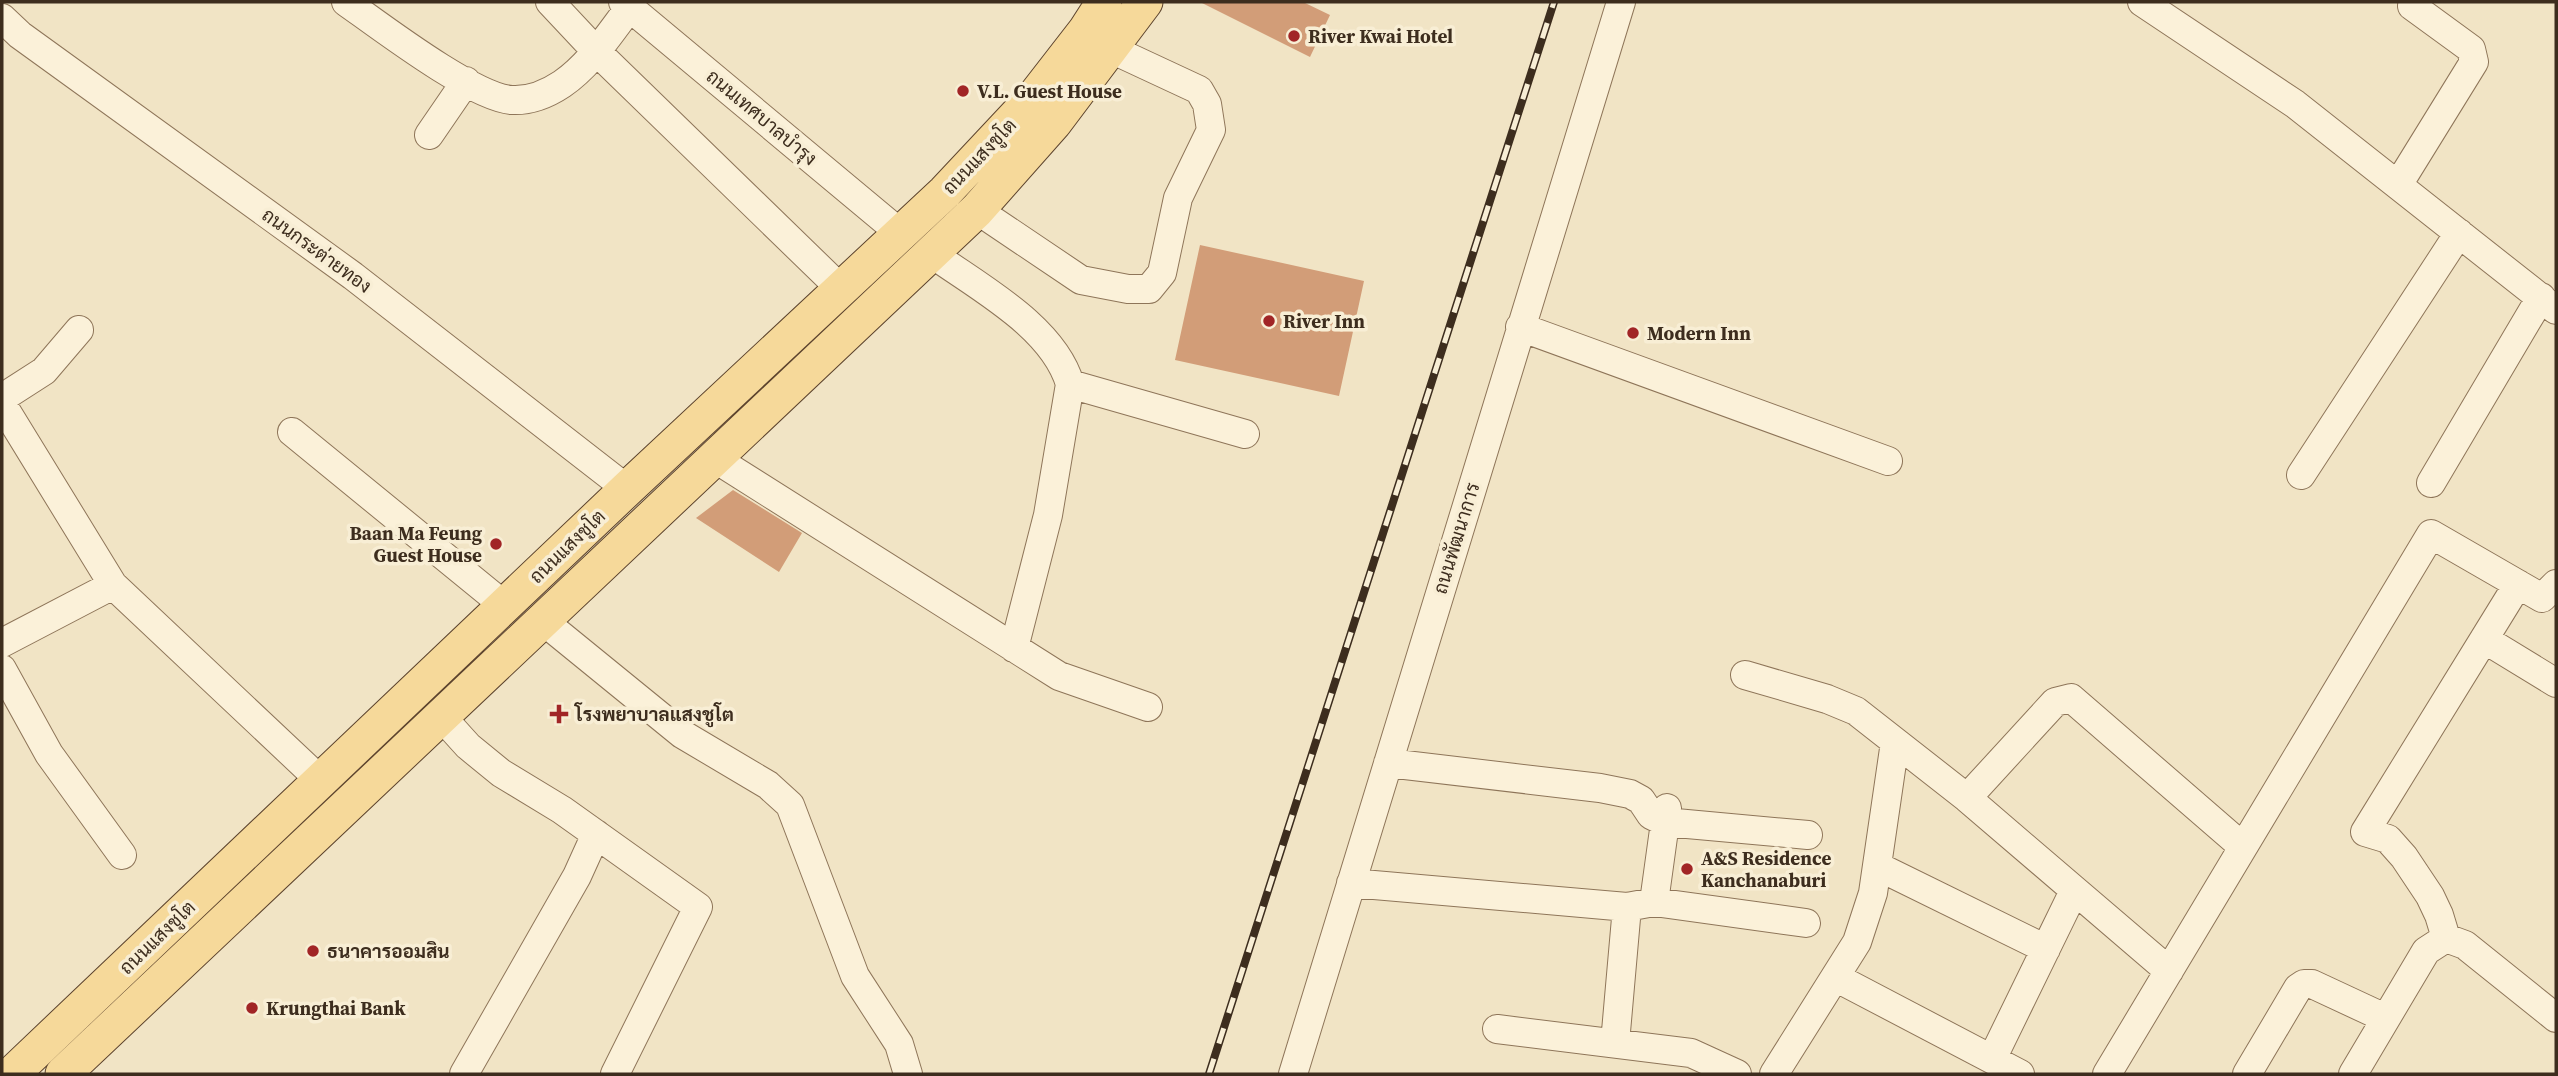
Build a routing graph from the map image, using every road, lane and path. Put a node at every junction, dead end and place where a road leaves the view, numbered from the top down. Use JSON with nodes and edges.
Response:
{"nodes":[{"id":1,"x":346,"y":2,"type":"edge"},
{"id":2,"x":550,"y":2,"type":"edge"},
{"id":3,"x":1145,"y":2,"type":"edge"},
{"id":4,"x":1621,"y":2,"type":"edge"},
{"id":5,"x":2142,"y":2,"type":"edge"},
{"id":6,"x":626,"y":4,"type":"edge"},
{"id":7,"x":2412,"y":6,"type":"dead end"},
{"id":8,"x":2,"y":18,"type":"edge"},
{"id":9,"x":1100,"y":27,"type":"edge"},
{"id":10,"x":596,"y":51,"type":"junction"},
{"id":11,"x":466,"y":81,"type":"junction"},
{"id":12,"x":429,"y":135,"type":"dead end"},
{"id":13,"x":2398,"y":185,"type":"junction"},
{"id":14,"x":977,"y":210,"type":"junction"},
{"id":15,"x":900,"y":233,"type":"junction"},
{"id":16,"x":2459,"y":233,"type":"junction"},
{"id":17,"x":931,"y":253,"type":"junction"},
{"id":18,"x":841,"y":289,"type":"junction"},
{"id":19,"x":2549,"y":304,"type":"edge"},
{"id":20,"x":1520,"y":327,"type":"junction"},
{"id":21,"x":79,"y":330,"type":"dead end"},
{"id":22,"x":1070,"y":384,"type":"junction"},
{"id":23,"x":2,"y":398,"type":"edge"},
{"id":24,"x":2,"y":404,"type":"edge"},
{"id":25,"x":292,"y":432,"type":"dead end"},
{"id":26,"x":1245,"y":434,"type":"dead end"},
{"id":27,"x":713,"y":458,"type":"junction"},
{"id":28,"x":1888,"y":461,"type":"dead end"},
{"id":29,"x":2301,"y":475,"type":"dead end"},
{"id":30,"x":2431,"y":483,"type":"dead end"},
{"id":31,"x":627,"y":489,"type":"junction"},
{"id":32,"x":2518,"y":584,"type":"junction"},
{"id":33,"x":2556,"y":584,"type":"edge"},
{"id":34,"x":113,"y":585,"type":"junction"},
{"id":35,"x":505,"y":606,"type":"junction"},
{"id":36,"x":542,"y":620,"type":"junction"},
{"id":37,"x":2484,"y":639,"type":"junction"},
{"id":38,"x":2,"y":643,"type":"edge"},
{"id":39,"x":1014,"y":648,"type":"junction"},
{"id":40,"x":2,"y":669,"type":"edge"},
{"id":41,"x":1745,"y":675,"type":"dead end"},
{"id":42,"x":2556,"y":683,"type":"edge"},
{"id":43,"x":1148,"y":707,"type":"dead end"},
{"id":44,"x":440,"y":715,"type":"junction"},
{"id":45,"x":1895,"y":741,"type":"junction"},
{"id":46,"x":1388,"y":763,"type":"junction"},
{"id":47,"x":321,"y":780,"type":"junction"},
{"id":48,"x":1967,"y":798,"type":"junction"},
{"id":49,"x":1666,"y":815,"type":"junction"},
{"id":50,"x":596,"y":834,"type":"junction"},
{"id":51,"x":1808,"y":835,"type":"dead end"},
{"id":52,"x":2243,"y":847,"type":"junction"},
{"id":53,"x":122,"y":855,"type":"dead end"},
{"id":54,"x":1877,"y":866,"type":"junction"},
{"id":55,"x":1351,"y":884,"type":"junction"},
{"id":56,"x":2074,"y":891,"type":"junction"},
{"id":57,"x":1640,"y":904,"type":"junction"},
{"id":58,"x":1806,"y":923,"type":"dead end"},
{"id":59,"x":2446,"y":937,"type":"junction"},
{"id":60,"x":2046,"y":949,"type":"junction"},
{"id":61,"x":2169,"y":971,"type":"junction"},
{"id":62,"x":1835,"y":977,"type":"junction"},
{"id":63,"x":2385,"y":1018,"type":"junction"},
{"id":64,"x":2556,"y":1018,"type":"edge"},
{"id":65,"x":1497,"y":1029,"type":"dead end"},
{"id":66,"x":1615,"y":1044,"type":"junction"},
{"id":67,"x":1992,"y":1059,"type":"junction"},
{"id":68,"x":12,"y":1074,"type":"edge"},
{"id":69,"x":63,"y":1074,"type":"edge"},
{"id":70,"x":464,"y":1074,"type":"edge"},
{"id":71,"x":615,"y":1074,"type":"edge"},
{"id":72,"x":908,"y":1074,"type":"edge"},
{"id":73,"x":1293,"y":1074,"type":"edge"},
{"id":74,"x":1737,"y":1074,"type":"edge"},
{"id":75,"x":1774,"y":1074,"type":"edge"},
{"id":76,"x":2020,"y":1074,"type":"edge"},
{"id":77,"x":2107,"y":1074,"type":"edge"},
{"id":78,"x":2247,"y":1074,"type":"edge"},
{"id":79,"x":2353,"y":1074,"type":"edge"}],
"edges":[{"from":1,"to":11,"type":"street"},
{"from":2,"to":10,"type":"street"},
{"from":3,"to":9,"type":"main road","name":"ถนนแสงชูโต"},
{"from":4,"to":20,"type":"street","name":"ถนนพัฒนาการ"},
{"from":5,"to":13,"type":"street"},
{"from":6,"to":10,"type":"street"},
{"from":6,"to":15,"type":"street","name":"ถนนเทศบาลบำรุง"},
{"from":7,"to":13,"type":"street"},
{"from":8,"to":31,"type":"street","name":"ถนนกระต่ายทอง"},
{"from":9,"to":14,"type":"main road","name":"ถนนแสงชูโต"},
{"from":9,"to":14,"type":"street"},
{"from":9,"to":15,"type":"main road","name":"ถนนแสงชูโต"},
{"from":10,"to":11,"type":"street"},
{"from":10,"to":18,"type":"street"},
{"from":11,"to":12,"type":"street"},
{"from":13,"to":16,"type":"street"},
{"from":14,"to":17,"type":"main road","name":"ถนนแสงชูโต"},
{"from":15,"to":18,"type":"main road","name":"ถนนแสงชูโต"},
{"from":16,"to":19,"type":"street"},
{"from":16,"to":29,"type":"street"},
{"from":17,"to":22,"type":"street"},
{"from":17,"to":27,"type":"main road","name":"ถนนแสงชูโต"},
{"from":18,"to":31,"type":"main road","name":"ถนนแสงชูโต"},
{"from":19,"to":30,"type":"street"},
{"from":20,"to":28,"type":"street"},
{"from":20,"to":46,"type":"street","name":"ถนนพัฒนาการ"},
{"from":21,"to":23,"type":"street"},
{"from":22,"to":26,"type":"street"},
{"from":22,"to":39,"type":"street"},
{"from":24,"to":34,"type":"street"},
{"from":25,"to":35,"type":"street"},
{"from":27,"to":36,"type":"main road","name":"ถนนแสงชูโต"},
{"from":27,"to":39,"type":"street"},
{"from":31,"to":35,"type":"main road","name":"ถนนแสงชูโต"},
{"from":32,"to":33,"type":"street"},
{"from":32,"to":37,"type":"street"},
{"from":32,"to":52,"type":"street"},
{"from":34,"to":38,"type":"street"},
{"from":34,"to":47,"type":"street"},
{"from":35,"to":47,"type":"main road","name":"ถนนแสงชูโต"},
{"from":36,"to":44,"type":"main road","name":"ถนนแสงชูโต"},
{"from":36,"to":72,"type":"street"},
{"from":37,"to":42,"type":"street"},
{"from":37,"to":59,"type":"street"},
{"from":39,"to":43,"type":"street"},
{"from":40,"to":53,"type":"street"},
{"from":41,"to":45,"type":"street"},
{"from":44,"to":50,"type":"street"},
{"from":44,"to":69,"type":"main road","name":"ถนนแสงชูโต"},
{"from":45,"to":48,"type":"street"},
{"from":45,"to":54,"type":"street"},
{"from":46,"to":49,"type":"street"},
{"from":46,"to":55,"type":"street","name":"ถนนพัฒนาการ"},
{"from":47,"to":68,"type":"main road","name":"ถนนแสงชูโต"},
{"from":48,"to":52,"type":"street"},
{"from":48,"to":56,"type":"street"},
{"from":49,"to":51,"type":"street"},
{"from":49,"to":57,"type":"street"},
{"from":50,"to":70,"type":"street"},
{"from":50,"to":71,"type":"street"},
{"from":52,"to":61,"type":"street"},
{"from":54,"to":60,"type":"street"},
{"from":54,"to":62,"type":"street"},
{"from":55,"to":57,"type":"street"},
{"from":55,"to":73,"type":"street","name":"ถนนพัฒนาการ"},
{"from":56,"to":60,"type":"street"},
{"from":56,"to":61,"type":"street"},
{"from":57,"to":58,"type":"street"},
{"from":57,"to":66,"type":"street"},
{"from":59,"to":63,"type":"street"},
{"from":59,"to":64,"type":"street"},
{"from":60,"to":67,"type":"street"},
{"from":61,"to":77,"type":"street"},
{"from":62,"to":67,"type":"street"},
{"from":62,"to":75,"type":"street"},
{"from":63,"to":78,"type":"street"},
{"from":63,"to":79,"type":"street"},
{"from":65,"to":66,"type":"street"},
{"from":66,"to":74,"type":"street"},
{"from":67,"to":76,"type":"street"}]}
